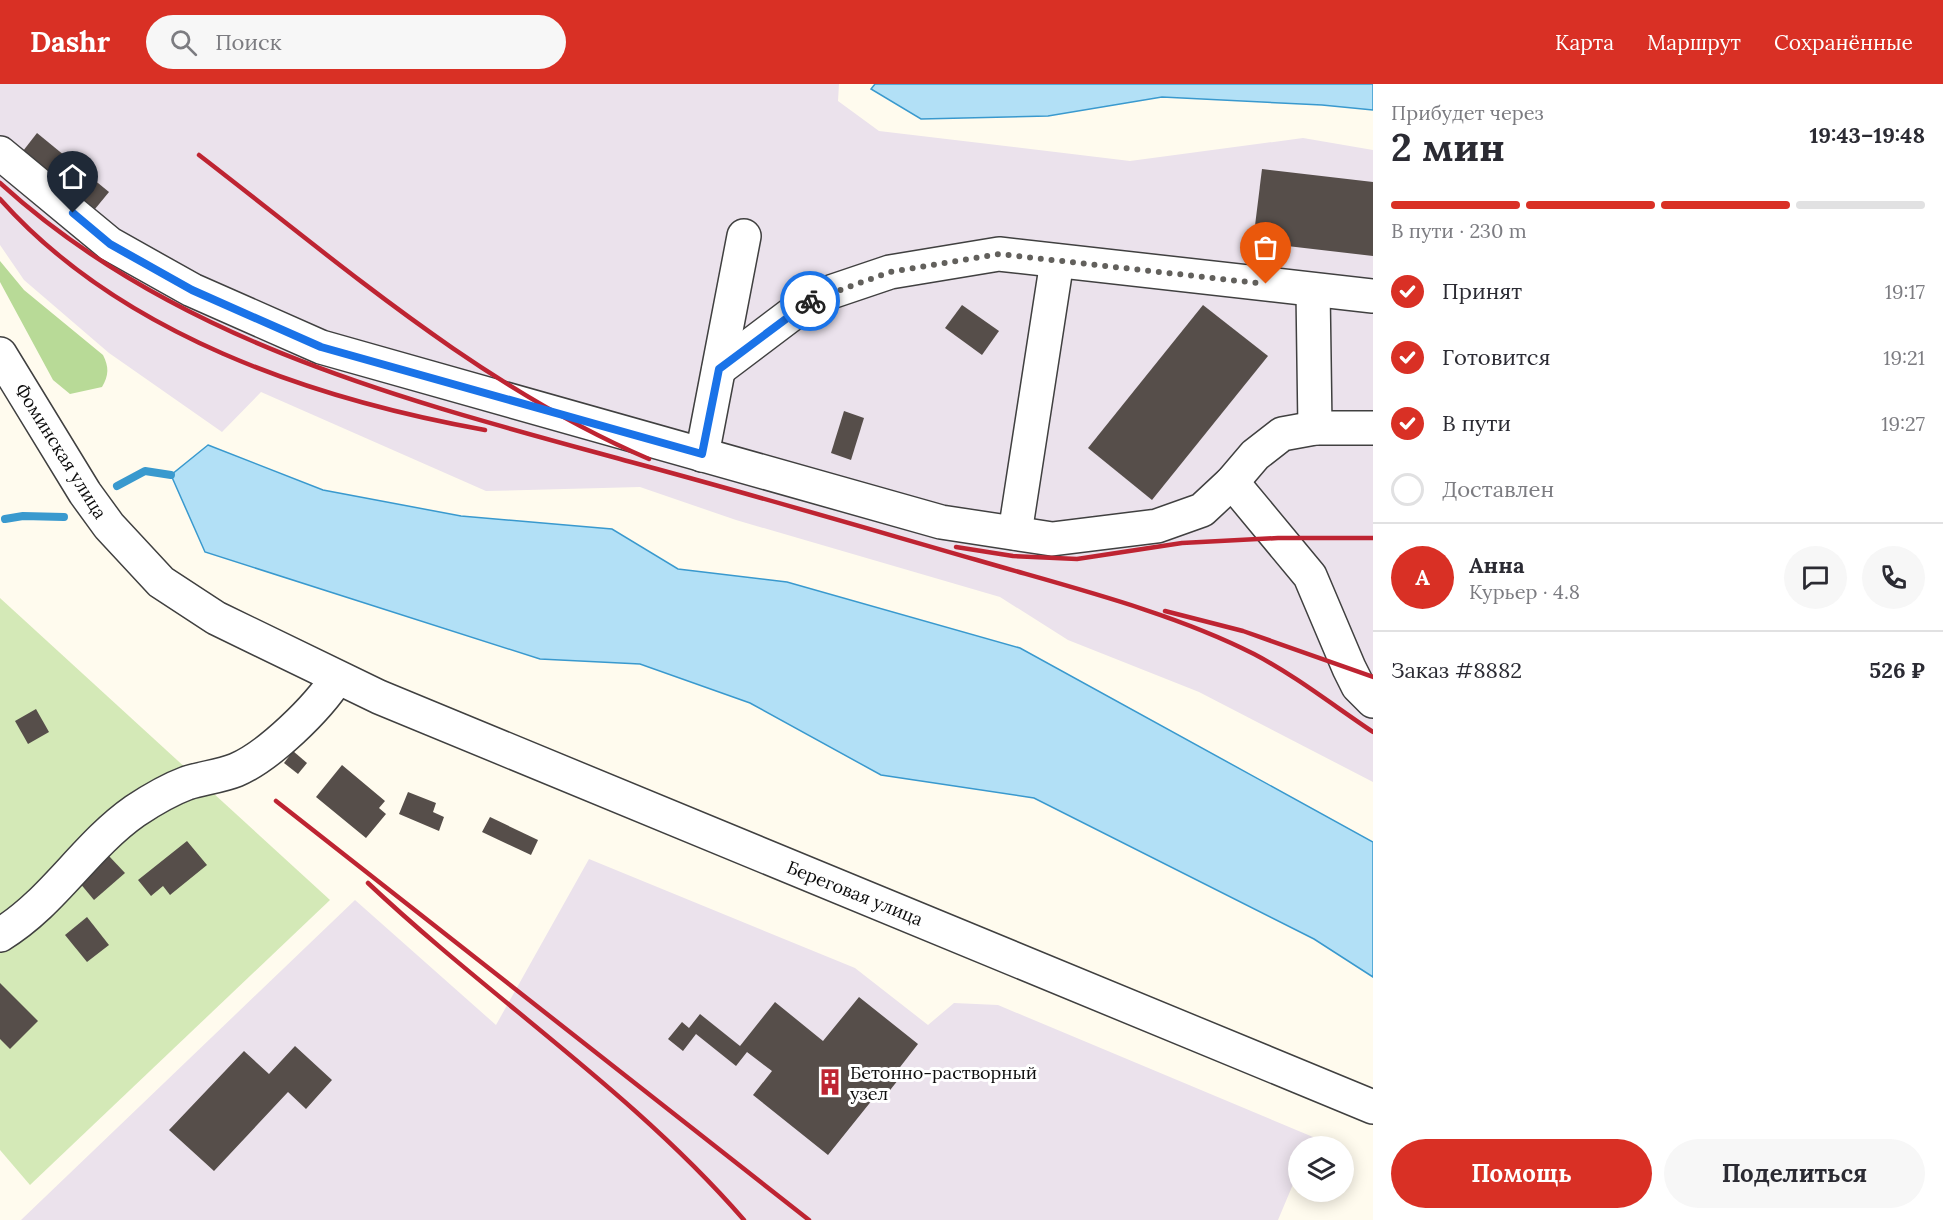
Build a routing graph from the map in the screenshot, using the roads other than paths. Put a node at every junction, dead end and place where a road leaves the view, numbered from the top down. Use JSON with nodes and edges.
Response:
{"nodes":[{"id":1,"x":0,"y":153,"type":"edge"},
{"id":2,"x":744,"y":236,"type":"dead end"},
{"id":3,"x":1057,"y":261,"type":"junction"},
{"id":4,"x":1313,"y":290,"type":"junction"},
{"id":5,"x":1373,"y":296,"type":"edge"},
{"id":6,"x":0,"y":354,"type":"edge"},
{"id":7,"x":719,"y":369,"type":"junction"},
{"id":8,"x":1373,"y":428,"type":"edge"},
{"id":9,"x":1315,"y":429,"type":"junction"},
{"id":10,"x":702,"y":454,"type":"junction"},
{"id":11,"x":1232,"y":482,"type":"junction"},
{"id":12,"x":1016,"y":533,"type":"junction"},
{"id":13,"x":337,"y":678,"type":"junction"},
{"id":14,"x":1373,"y":701,"type":"edge"},
{"id":15,"x":0,"y":935,"type":"edge"},
{"id":16,"x":1373,"y":1107,"type":"edge"}],
"edges":[{"from":1,"to":10,"type":"street"},
{"from":2,"to":7,"type":"street"},
{"from":3,"to":4,"type":"street"},
{"from":3,"to":7,"type":"street"},
{"from":3,"to":12,"type":"street"},
{"from":4,"to":5,"type":"street"},
{"from":4,"to":9,"type":"street"},
{"from":6,"to":13,"type":"street","name":"Фоминская улица"},
{"from":7,"to":10,"type":"street"},
{"from":8,"to":9,"type":"street"},
{"from":9,"to":11,"type":"street"},
{"from":10,"to":12,"type":"street"},
{"from":11,"to":12,"type":"street"},
{"from":11,"to":14,"type":"street"},
{"from":13,"to":15,"type":"street"},
{"from":13,"to":16,"type":"street","name":"Береговая улица"}]}
